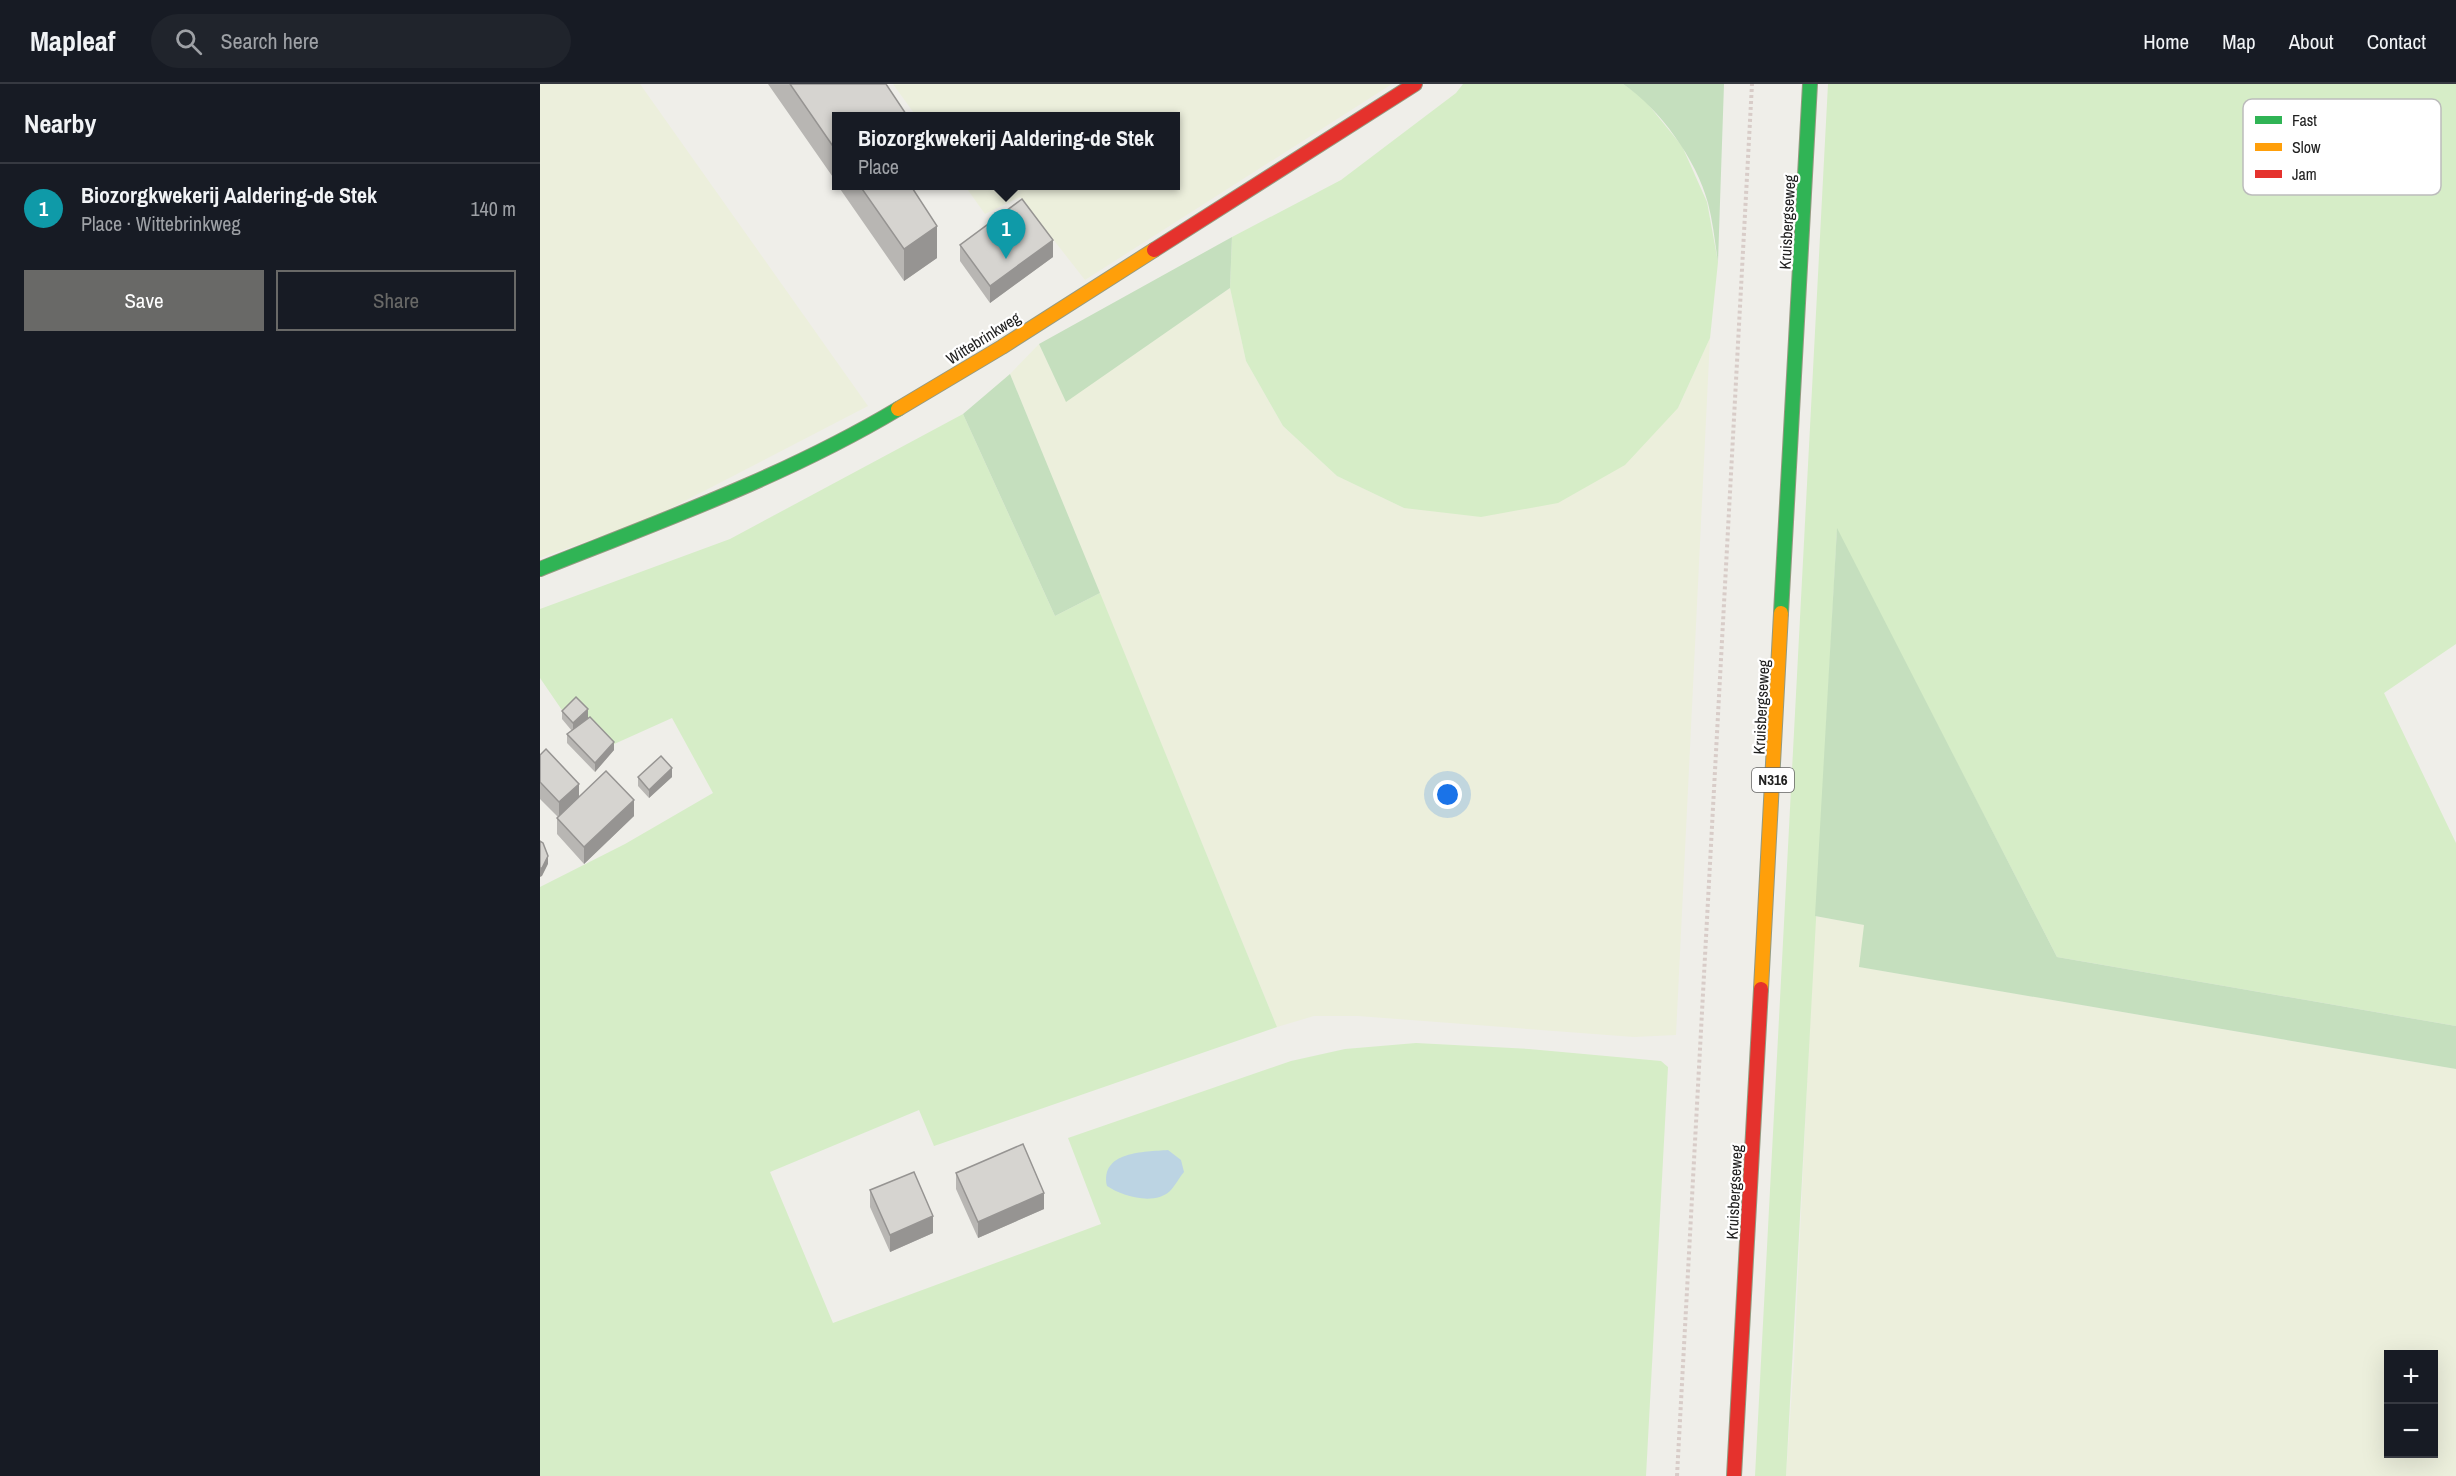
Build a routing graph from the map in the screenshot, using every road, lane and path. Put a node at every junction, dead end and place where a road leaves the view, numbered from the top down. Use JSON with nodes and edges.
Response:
{"nodes":[{"id":1,"x":1415,"y":84,"type":"edge"},
{"id":2,"x":1752,"y":84,"type":"edge"},
{"id":3,"x":1810,"y":84,"type":"edge"},
{"id":4,"x":540,"y":569,"type":"edge"},
{"id":5,"x":1677,"y":1476,"type":"edge"},
{"id":6,"x":1734,"y":1476,"type":"edge"}],
"edges":[{"from":1,"to":4,"type":"main road","name":"Wittebrinkweg"},
{"from":2,"to":5,"type":"path"},
{"from":3,"to":6,"type":"main road","name":"Kruisbergseweg","number":"N316"}]}
